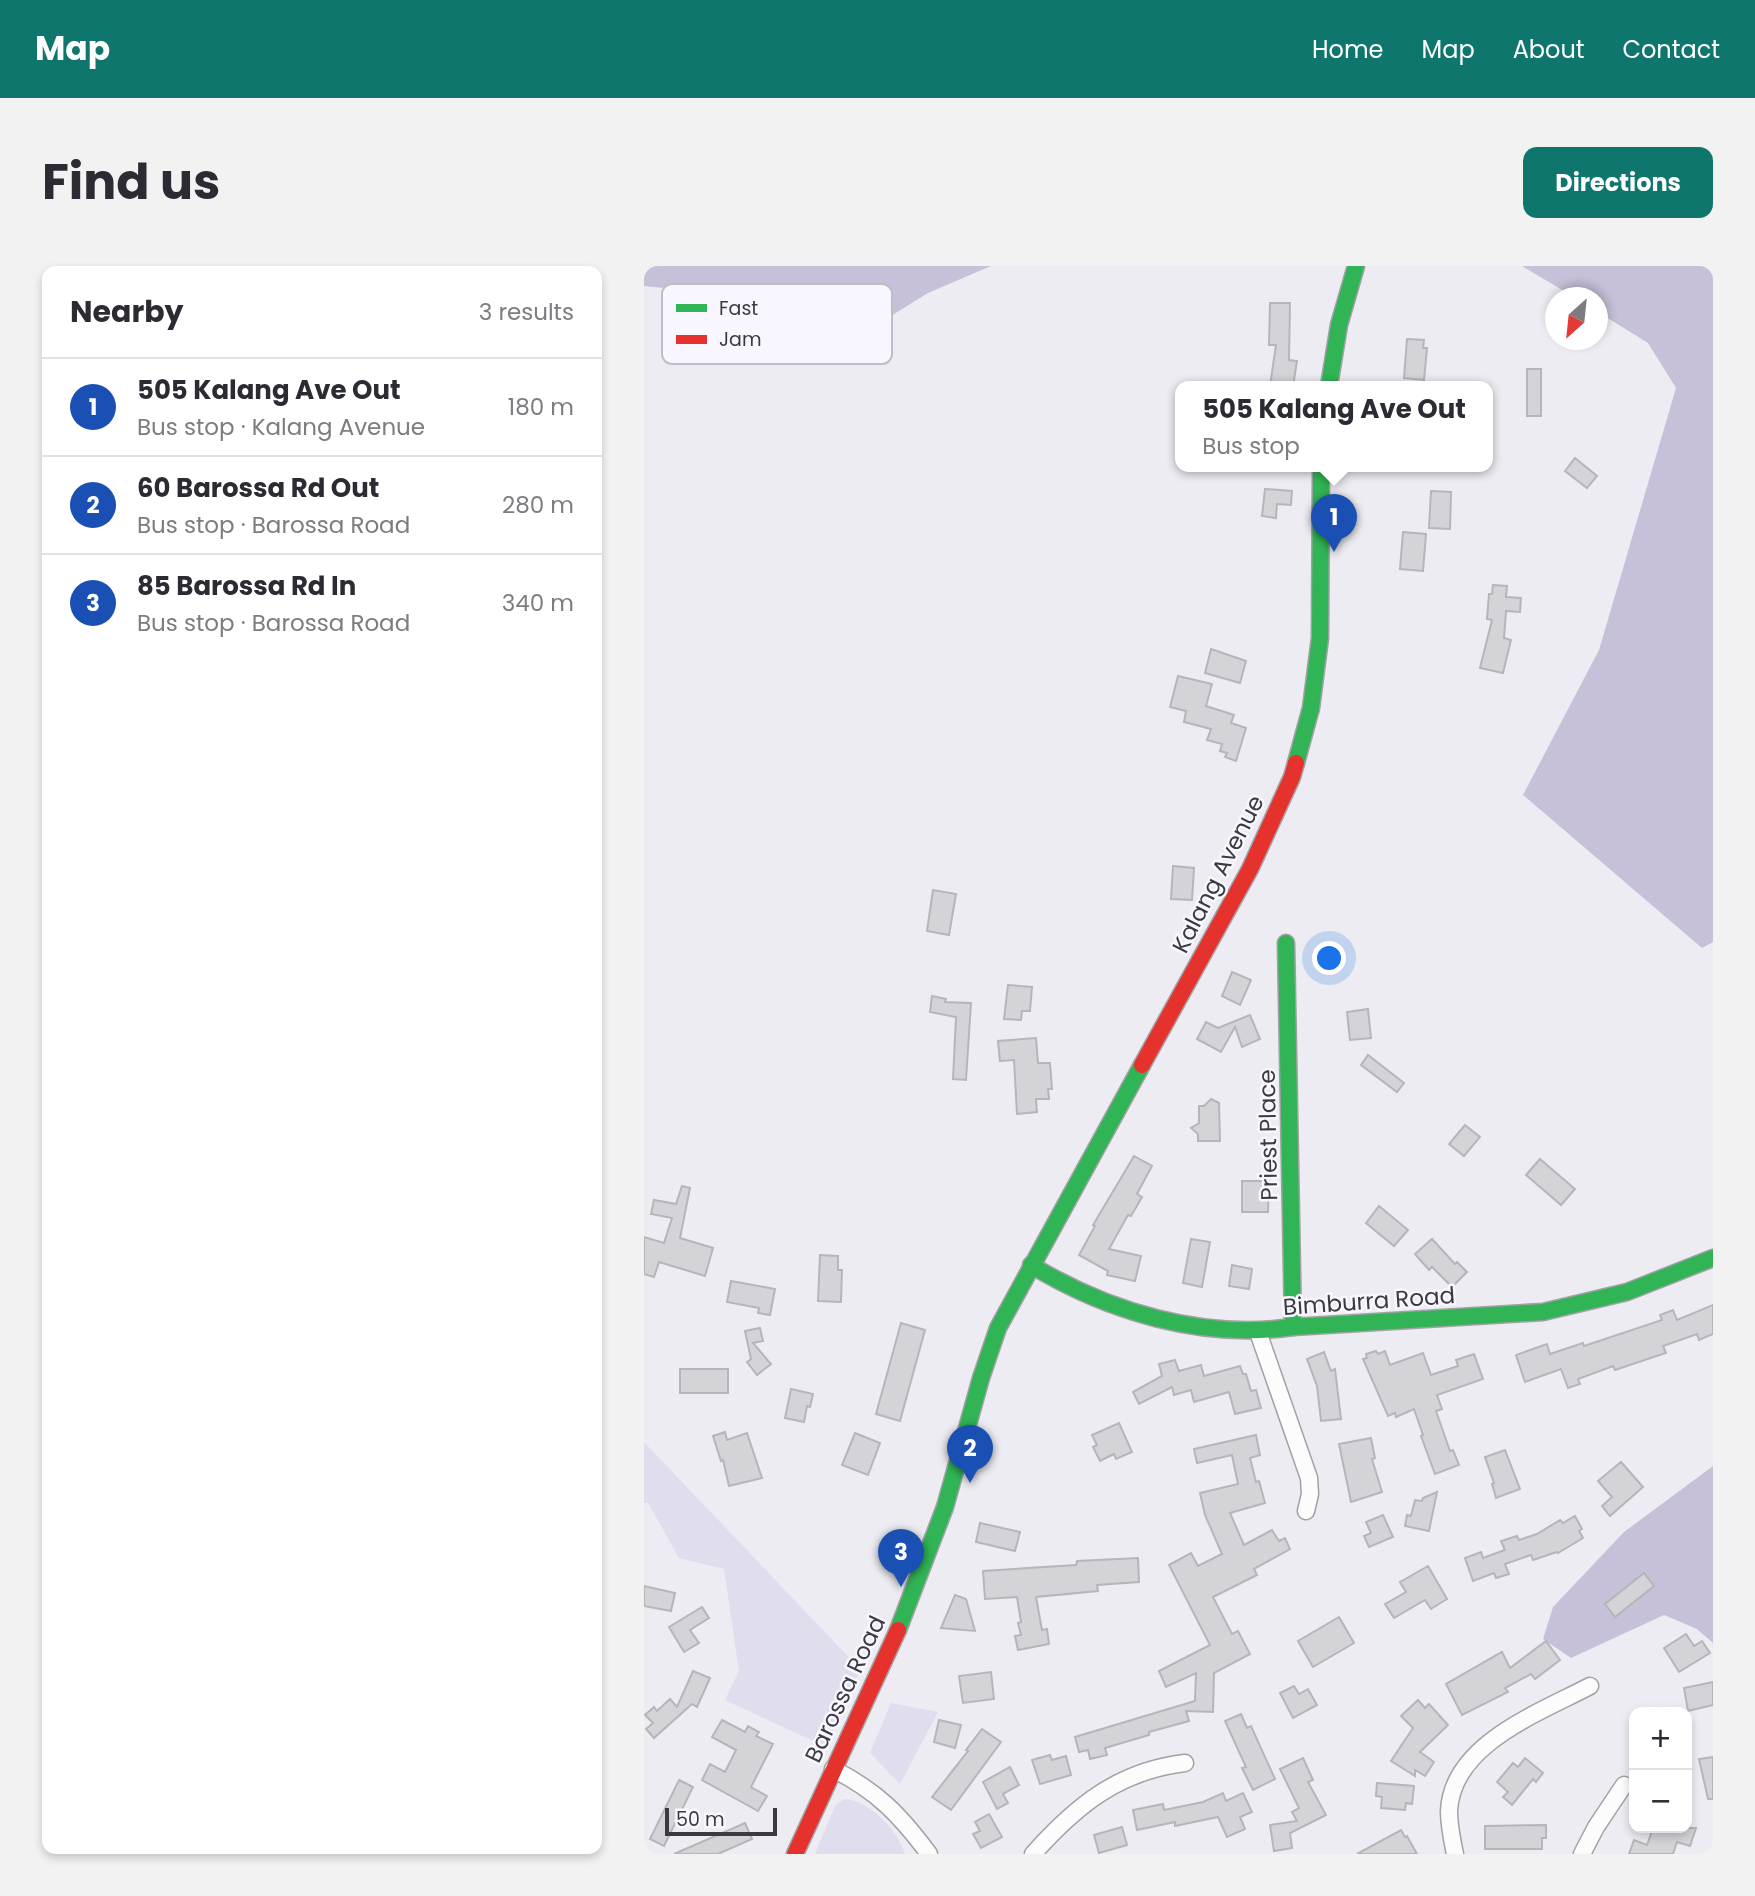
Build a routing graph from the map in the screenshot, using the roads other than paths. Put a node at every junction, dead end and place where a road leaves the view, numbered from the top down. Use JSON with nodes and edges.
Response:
{"nodes":[{"id":1,"x":1356,"y":266,"type":"edge"},
{"id":2,"x":1330,"y":381,"type":"edge"},
{"id":3,"x":1321,"y":472,"type":"edge"},
{"id":4,"x":1286,"y":943,"type":"dead end"},
{"id":5,"x":1713,"y":1258,"type":"edge"},
{"id":6,"x":1031,"y":1265,"type":"junction"},
{"id":7,"x":1293,"y":1327,"type":"junction"},
{"id":8,"x":1258,"y":1332,"type":"junction"},
{"id":9,"x":1306,"y":1511,"type":"dead end"},
{"id":10,"x":1590,"y":1686,"type":"dead end"},
{"id":11,"x":1185,"y":1763,"type":"dead end"},
{"id":12,"x":833,"y":1769,"type":"junction"},
{"id":13,"x":1624,"y":1785,"type":"dead end"},
{"id":14,"x":795,"y":1854,"type":"edge"},
{"id":15,"x":929,"y":1854,"type":"edge"},
{"id":16,"x":1032,"y":1854,"type":"edge"},
{"id":17,"x":1455,"y":1854,"type":"edge"},
{"id":18,"x":1582,"y":1854,"type":"edge"}],
"edges":[{"from":1,"to":2,"type":"street"},
{"from":3,"to":6,"type":"street","name":"Kalang Avenue"},
{"from":4,"to":7,"type":"street","name":"Priest Place"},
{"from":5,"to":7,"type":"street","name":"Bimburra Road"},
{"from":6,"to":8,"type":"street","name":"Bimburra Road"},
{"from":6,"to":12,"type":"street","name":"Barossa Road"},
{"from":7,"to":8,"type":"street","name":"Bimburra Road"},
{"from":8,"to":9,"type":"street"},
{"from":10,"to":17,"type":"street"},
{"from":11,"to":16,"type":"street"},
{"from":12,"to":14,"type":"street","name":"Barossa Road"},
{"from":12,"to":15,"type":"street"},
{"from":13,"to":18,"type":"street"}]}
